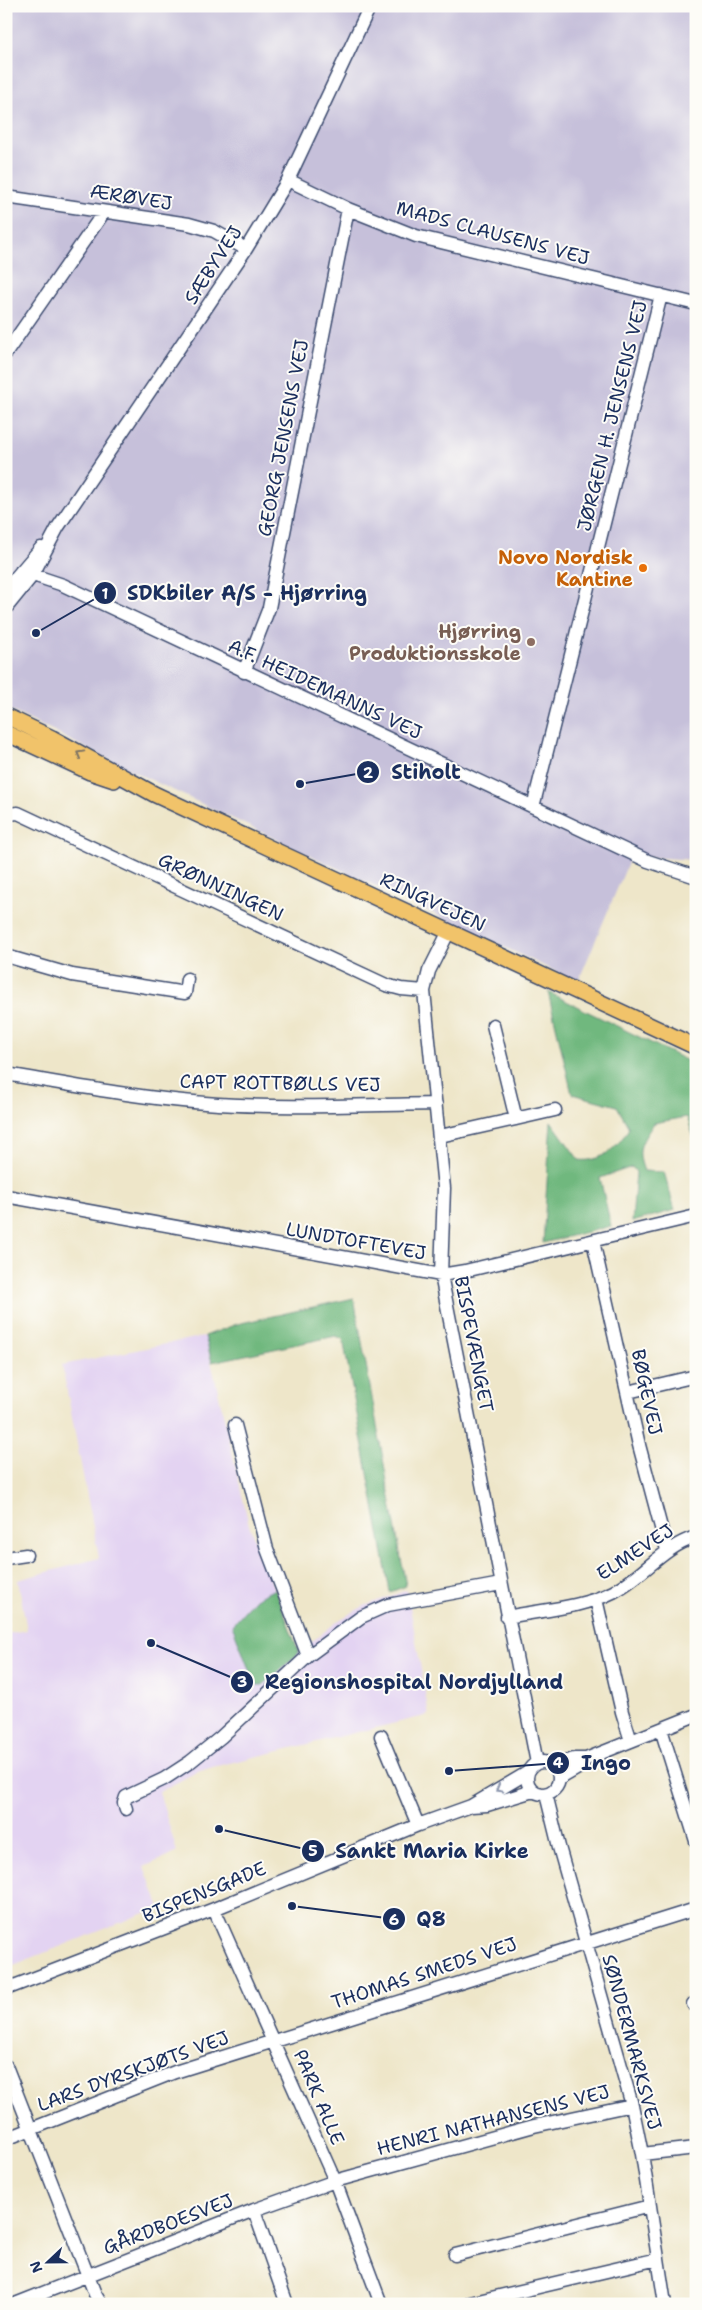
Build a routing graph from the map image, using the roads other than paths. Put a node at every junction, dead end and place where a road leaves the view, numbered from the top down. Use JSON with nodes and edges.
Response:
{"nodes":[{"id":1,"x":370,"y":6,"type":"edge"},
{"id":2,"x":288,"y":180,"type":"junction"},
{"id":3,"x":6,"y":197,"type":"edge"},
{"id":4,"x":348,"y":210,"type":"junction"},
{"id":5,"x":104,"y":212,"type":"junction"},
{"id":6,"x":246,"y":249,"type":"junction"},
{"id":7,"x":661,"y":295,"type":"junction"},
{"id":8,"x":696,"y":304,"type":"edge"},
{"id":9,"x":6,"y":353,"type":"edge"},
{"id":10,"x":27,"y":573,"type":"junction"},
{"id":11,"x":6,"y":589,"type":"edge"},
{"id":12,"x":6,"y":608,"type":"edge"},
{"id":13,"x":244,"y":672,"type":"junction"},
{"id":14,"x":6,"y":716,"type":"edge"},
{"id":15,"x":6,"y":733,"type":"edge"},
{"id":16,"x":154,"y":794,"type":"junction"},
{"id":17,"x":533,"y":807,"type":"junction"},
{"id":18,"x":6,"y":817,"type":"edge"},
{"id":19,"x":696,"y":876,"type":"edge"},
{"id":20,"x":449,"y":931,"type":"junction"},
{"id":21,"x":6,"y":956,"type":"edge"},
{"id":22,"x":187,"y":979,"type":"dead end"},
{"id":23,"x":424,"y":991,"type":"junction"},
{"id":24,"x":493,"y":1025,"type":"dead end"},
{"id":25,"x":696,"y":1047,"type":"edge"},
{"id":26,"x":6,"y":1074,"type":"edge"},
{"id":27,"x":436,"y":1104,"type":"junction"},
{"id":28,"x":555,"y":1110,"type":"dead end"},
{"id":29,"x":516,"y":1119,"type":"junction"},
{"id":30,"x":440,"y":1136,"type":"junction"},
{"id":31,"x":6,"y":1196,"type":"edge"},
{"id":32,"x":696,"y":1216,"type":"edge"},
{"id":33,"x":593,"y":1241,"type":"junction"},
{"id":34,"x":441,"y":1275,"type":"junction"},
{"id":35,"x":696,"y":1376,"type":"edge"},
{"id":36,"x":628,"y":1392,"type":"junction"},
{"id":37,"x":235,"y":1425,"type":"dead end"},
{"id":38,"x":696,"y":1537,"type":"edge"},
{"id":39,"x":667,"y":1550,"type":"junction"},
{"id":40,"x":26,"y":1555,"type":"dead end"},
{"id":41,"x":6,"y":1558,"type":"edge"},
{"id":42,"x":500,"y":1584,"type":"junction"},
{"id":43,"x":596,"y":1599,"type":"junction"},
{"id":44,"x":507,"y":1617,"type":"junction"},
{"id":45,"x":308,"y":1656,"type":"junction"},
{"id":46,"x":696,"y":1715,"type":"edge"},
{"id":47,"x":661,"y":1729,"type":"junction"},
{"id":48,"x":381,"y":1736,"type":"dead end"},
{"id":49,"x":631,"y":1741,"type":"junction"},
{"id":50,"x":586,"y":1759,"type":"junction"},
{"id":51,"x":537,"y":1763,"type":"junction"},
{"id":52,"x":552,"y":1765,"type":"junction"},
{"id":53,"x":527,"y":1773,"type":"junction"},
{"id":54,"x":559,"y":1779,"type":"junction"},
{"id":55,"x":533,"y":1791,"type":"junction"},
{"id":56,"x":546,"y":1794,"type":"junction"},
{"id":57,"x":471,"y":1806,"type":"junction"},
{"id":58,"x":126,"y":1809,"type":"dead end"},
{"id":59,"x":418,"y":1825,"type":"junction"},
{"id":60,"x":696,"y":1842,"type":"edge"},
{"id":61,"x":214,"y":1909,"type":"junction"},
{"id":62,"x":696,"y":1909,"type":"edge"},
{"id":63,"x":586,"y":1942,"type":"junction"},
{"id":64,"x":6,"y":1989,"type":"edge"},
{"id":65,"x":274,"y":2041,"type":"junction"},
{"id":66,"x":6,"y":2066,"type":"edge"},
{"id":67,"x":632,"y":2105,"type":"junction"},
{"id":68,"x":30,"y":2129,"type":"junction"},
{"id":69,"x":6,"y":2139,"type":"edge"},
{"id":70,"x":696,"y":2148,"type":"edge"},
{"id":71,"x":642,"y":2154,"type":"junction"},
{"id":72,"x":335,"y":2181,"type":"junction"},
{"id":73,"x":650,"y":2206,"type":"junction"},
{"id":74,"x":254,"y":2210,"type":"junction"},
{"id":75,"x":455,"y":2255,"type":"dead end"},
{"id":76,"x":658,"y":2258,"type":"junction"},
{"id":77,"x":88,"y":2275,"type":"junction"},
{"id":78,"x":470,"y":2303,"type":"edge"},
{"id":79,"x":16,"y":2304,"type":"edge"},
{"id":80,"x":101,"y":2304,"type":"edge"},
{"id":81,"x":287,"y":2304,"type":"edge"},
{"id":82,"x":381,"y":2304,"type":"edge"},
{"id":83,"x":665,"y":2304,"type":"edge"}],
"edges":[{"from":1,"to":2,"type":"street","name":"SÆBYVEJ"},
{"from":2,"to":4,"type":"street","name":"MADS CLAUSENS VEJ"},
{"from":2,"to":6,"type":"street","name":"SÆBYVEJ"},
{"from":3,"to":5,"type":"street","name":"ÆRØVEJ"},
{"from":4,"to":7,"type":"street","name":"MADS CLAUSENS VEJ"},
{"from":4,"to":13,"type":"street","name":"GEORG JENSENS VEJ"},
{"from":5,"to":6,"type":"street","name":"ÆRØVEJ"},
{"from":5,"to":9,"type":"street"},
{"from":6,"to":10,"type":"street","name":"SÆBYVEJ"},
{"from":7,"to":8,"type":"street","name":"MADS CLAUSENS VEJ"},
{"from":7,"to":17,"type":"street","name":"JØRGEN H. JENSENS VEJ"},
{"from":10,"to":11,"type":"street","name":"SÆBYVEJ"},
{"from":10,"to":12,"type":"street","name":"SÆBYVEJ"},
{"from":10,"to":13,"type":"street","name":"A.F. HEIDEMANNS VEJ"},
{"from":13,"to":17,"type":"street","name":"A.F. HEIDEMANNS VEJ"},
{"from":16,"to":14,"type":"main road","name":"RINGVEJEN","one_way":true},
{"from":15,"to":16,"type":"main road","name":"RINGVEJEN"},
{"from":16,"to":20,"type":"main road","name":"RINGVEJEN"},
{"from":17,"to":19,"type":"street","name":"A.F. HEIDEMANNS VEJ"},
{"from":18,"to":23,"type":"street","name":"GRØNNINGEN"},
{"from":20,"to":23,"type":"street","name":"BISPEVÆNGET"},
{"from":20,"to":25,"type":"main road","name":"RINGVEJEN"},
{"from":21,"to":22,"type":"street"},
{"from":23,"to":27,"type":"street","name":"BISPEVÆNGET"},
{"from":24,"to":29,"type":"street"},
{"from":26,"to":27,"type":"street","name":"CAPT ROTTBØLLS VEJ"},
{"from":27,"to":30,"type":"street","name":"BISPEVÆNGET"},
{"from":28,"to":29,"type":"street"},
{"from":29,"to":30,"type":"street"},
{"from":30,"to":34,"type":"street","name":"BISPEVÆNGET"},
{"from":31,"to":34,"type":"street","name":"LUNDTOFTEVEJ"},
{"from":32,"to":33,"type":"street","name":"LUNDTOFTEVEJ"},
{"from":33,"to":34,"type":"street","name":"LUNDTOFTEVEJ"},
{"from":33,"to":36,"type":"street","name":"BØGEVEJ"},
{"from":34,"to":42,"type":"street","name":"BISPEVÆNGET"},
{"from":35,"to":36,"type":"street"},
{"from":36,"to":39,"type":"street","name":"BØGEVEJ"},
{"from":37,"to":45,"type":"street"},
{"from":38,"to":39,"type":"street","name":"ELMEVEJ"},
{"from":39,"to":43,"type":"street","name":"ELMEVEJ"},
{"from":40,"to":41,"type":"street"},
{"from":42,"to":44,"type":"street","name":"BISPEVÆNGET"},
{"from":42,"to":45,"type":"street"},
{"from":43,"to":44,"type":"street","name":"ELMEVEJ"},
{"from":43,"to":49,"type":"street"},
{"from":44,"to":51,"type":"street","name":"BISPEVÆNGET"},
{"from":45,"to":58,"type":"street"},
{"from":46,"to":47,"type":"street"},
{"from":47,"to":49,"type":"street"},
{"from":47,"to":60,"type":"street"},
{"from":48,"to":59,"type":"street"},
{"from":49,"to":50,"type":"street"},
{"from":50,"to":52,"type":"street"},
{"from":50,"to":54,"type":"street"},
{"from":51,"to":52,"type":"street"},
{"from":51,"to":53,"type":"street"},
{"from":52,"to":54,"type":"street"},
{"from":53,"to":55,"type":"street"},
{"from":53,"to":57,"type":"street","name":"BISPENSGADE","one_way":true},
{"from":54,"to":56,"type":"street"},
{"from":55,"to":56,"type":"street"},
{"from":55,"to":57,"type":"street","name":"BISPENSGADE"},
{"from":56,"to":63,"type":"street","name":"SØNDERMARKSVEJ"},
{"from":57,"to":59,"type":"street","name":"BISPENSGADE"},
{"from":59,"to":61,"type":"street","name":"BISPENSGADE"},
{"from":61,"to":64,"type":"street","name":"BISPENSGADE"},
{"from":61,"to":65,"type":"street","name":"PARK ALLE"},
{"from":62,"to":63,"type":"street","name":"THOMAS SMEDS VEJ"},
{"from":63,"to":65,"type":"street","name":"THOMAS SMEDS VEJ"},
{"from":63,"to":67,"type":"street","name":"SØNDERMARKSVEJ"},
{"from":65,"to":68,"type":"street","name":"LARS DYRSKJØTS VEJ"},
{"from":65,"to":72,"type":"street","name":"PARK ALLE"},
{"from":66,"to":68,"type":"street"},
{"from":67,"to":71,"type":"street","name":"SØNDERMARKSVEJ"},
{"from":67,"to":72,"type":"street","name":"HENRI NATHANSENS VEJ"},
{"from":68,"to":69,"type":"street","name":"LARS DYRSKJØTS VEJ"},
{"from":68,"to":77,"type":"street"},
{"from":70,"to":71,"type":"street"},
{"from":71,"to":73,"type":"street","name":"SØNDERMARKSVEJ"},
{"from":72,"to":74,"type":"street","name":"GÅRDBOESVEJ"},
{"from":72,"to":82,"type":"street","name":"PARK ALLE"},
{"from":73,"to":75,"type":"street"},
{"from":73,"to":76,"type":"street","name":"SØNDERMARKSVEJ"},
{"from":74,"to":77,"type":"street","name":"GÅRDBOESVEJ"},
{"from":74,"to":81,"type":"street"},
{"from":76,"to":78,"type":"street"},
{"from":76,"to":83,"type":"street","name":"SØNDERMARKSVEJ"},
{"from":77,"to":79,"type":"street","name":"GÅRDBOESVEJ"},
{"from":77,"to":80,"type":"street"}]}
